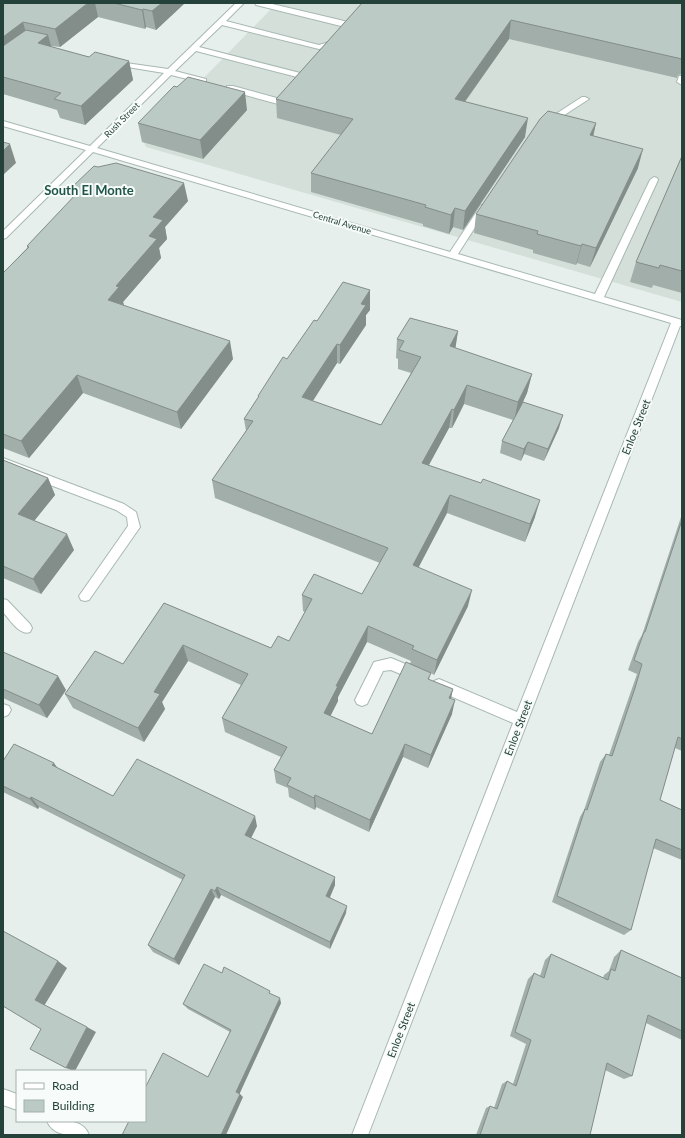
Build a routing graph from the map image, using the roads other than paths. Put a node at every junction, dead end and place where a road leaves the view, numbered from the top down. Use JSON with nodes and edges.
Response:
{"nodes":[{"id":1,"x":240,"y":3,"type":"edge"},
{"id":2,"x":259,"y":3,"type":"edge"},
{"id":3,"x":221,"y":22,"type":"junction"},
{"id":4,"x":194,"y":48,"type":"junction"},
{"id":5,"x":104,"y":61,"type":"edge"},
{"id":6,"x":169,"y":72,"type":"junction"},
{"id":7,"x":305,"y":77,"type":"edge"},
{"id":8,"x":682,"y":78,"type":"edge"},
{"id":9,"x":209,"y":83,"type":"edge"},
{"id":10,"x":682,"y":83,"type":"edge"},
{"id":11,"x":223,"y":87,"type":"edge"},
{"id":12,"x":585,"y":99,"type":"dead end"},
{"id":13,"x":281,"y":102,"type":"edge"},
{"id":14,"x":3,"y":123,"type":"edge"},
{"id":15,"x":541,"y":127,"type":"edge"},
{"id":16,"x":93,"y":149,"type":"junction"},
{"id":17,"x":654,"y":180,"type":"dead end"},
{"id":18,"x":490,"y":197,"type":"edge"},
{"id":19,"x":3,"y":221,"type":"edge"},
{"id":20,"x":15,"y":225,"type":"junction"},
{"id":21,"x":3,"y":236,"type":"edge"},
{"id":22,"x":452,"y":256,"type":"junction"},
{"id":23,"x":598,"y":298,"type":"junction"},
{"id":24,"x":680,"y":323,"type":"edge"},
{"id":25,"x":3,"y":462,"type":"edge"},
{"id":26,"x":85,"y":596,"type":"dead end"},
{"id":27,"x":3,"y":604,"type":"edge"},
{"id":28,"x":26,"y":628,"type":"dead end"},
{"id":29,"x":362,"y":700,"type":"dead end"},
{"id":30,"x":521,"y":720,"type":"junction"},
{"id":31,"x":3,"y":1097,"type":"edge"},
{"id":32,"x":16,"y":1102,"type":"edge"},
{"id":33,"x":57,"y":1122,"type":"edge"},
{"id":34,"x":81,"y":1135,"type":"edge"},
{"id":35,"x":360,"y":1135,"type":"edge"}],
"edges":[{"from":1,"to":3,"type":"street","name":"Rush Street"},
{"from":2,"to":3,"type":"street"},
{"from":3,"to":4,"type":"street","name":"Rush Street"},
{"from":4,"to":6,"type":"street","name":"Rush Street"},
{"from":4,"to":7,"type":"street"},
{"from":5,"to":6,"type":"street"},
{"from":6,"to":9,"type":"street"},
{"from":6,"to":16,"type":"street","name":"Rush Street"},
{"from":8,"to":10,"type":"street"},
{"from":11,"to":13,"type":"street"},
{"from":12,"to":15,"type":"street"},
{"from":14,"to":16,"type":"street","name":"Central Avenue"},
{"from":16,"to":20,"type":"street","name":"Rush Street"},
{"from":16,"to":22,"type":"street","name":"Central Avenue"},
{"from":17,"to":23,"type":"street"},
{"from":18,"to":22,"type":"street"},
{"from":19,"to":20,"type":"street"},
{"from":20,"to":21,"type":"street","name":"Rush Street"},
{"from":22,"to":23,"type":"street","name":"Central Avenue"},
{"from":23,"to":24,"type":"street","name":"Central Avenue"},
{"from":24,"to":30,"type":"street","name":"Enloe Street"},
{"from":25,"to":26,"type":"street"},
{"from":27,"to":28,"type":"street"},
{"from":29,"to":30,"type":"street"},
{"from":30,"to":35,"type":"street","name":"Enloe Street"},
{"from":31,"to":32,"type":"street"},
{"from":33,"to":34,"type":"street"}]}
